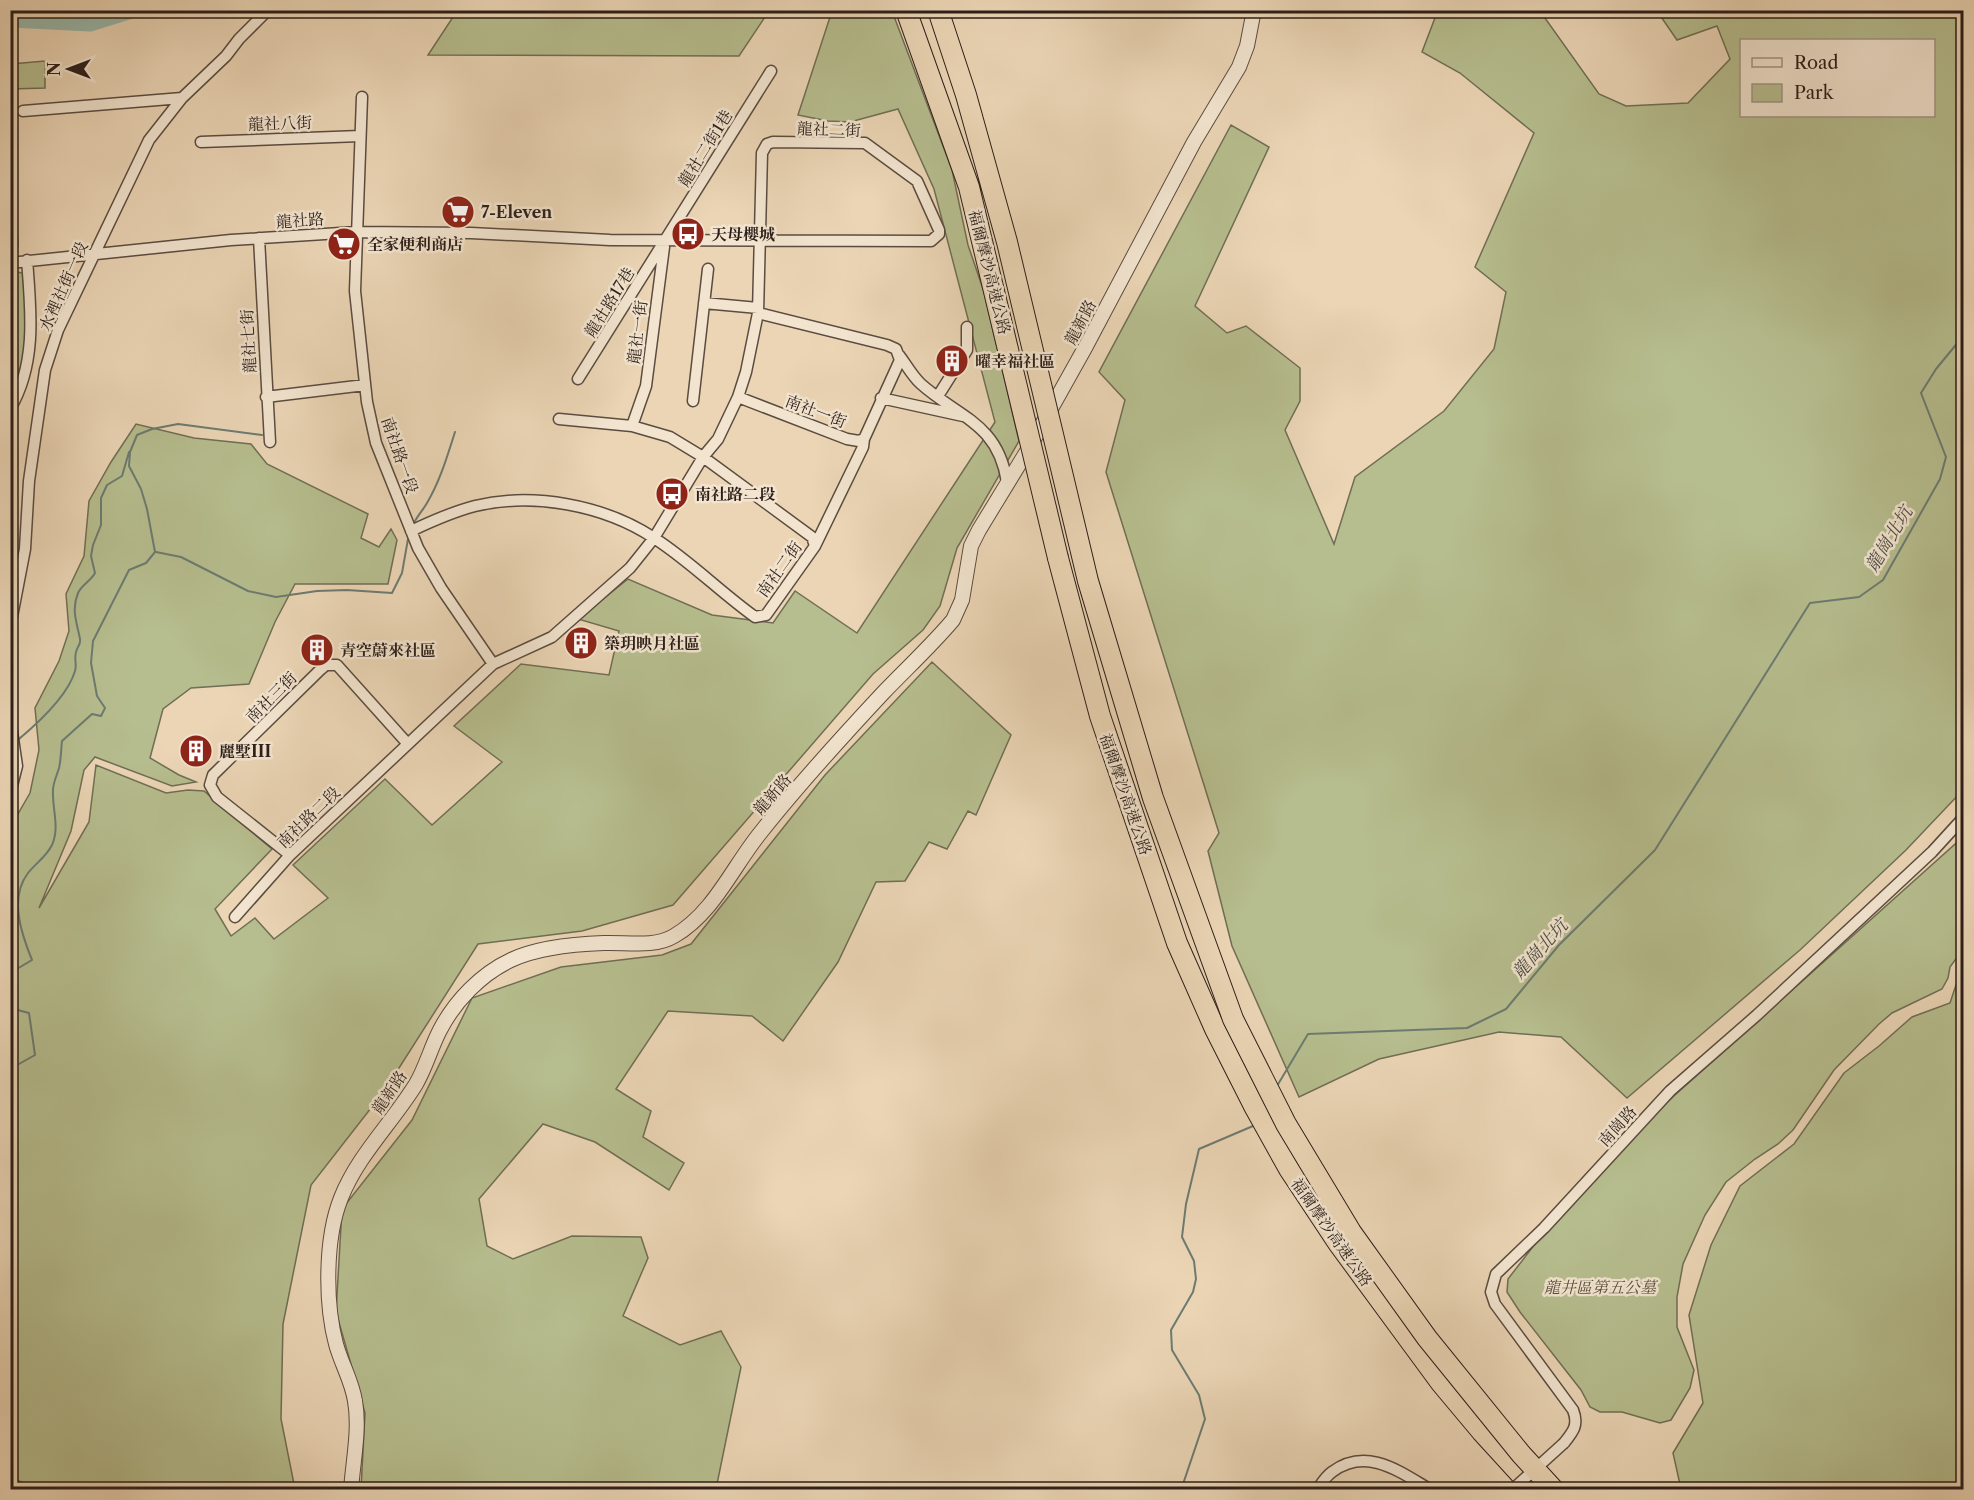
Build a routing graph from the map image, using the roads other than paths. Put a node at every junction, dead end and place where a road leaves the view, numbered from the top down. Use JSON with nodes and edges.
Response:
{"nodes":[{"id":1,"x":268,"y":10,"type":"edge"},
{"id":2,"x":906,"y":10,"type":"edge"},
{"id":3,"x":938,"y":10,"type":"edge"},
{"id":4,"x":1254,"y":10,"type":"edge"},
{"id":5,"x":771,"y":71,"type":"dead end"},
{"id":6,"x":362,"y":97,"type":"dead end"},
{"id":7,"x":182,"y":98,"type":"junction"},
{"id":8,"x":22,"y":111,"type":"dead end"},
{"id":9,"x":360,"y":136,"type":"junction"},
{"id":10,"x":201,"y":142,"type":"dead end"},
{"id":11,"x":356,"y":232,"type":"junction"},
{"id":12,"x":259,"y":238,"type":"junction"},
{"id":13,"x":665,"y":240,"type":"junction"},
{"id":14,"x":761,"y":241,"type":"junction"},
{"id":15,"x":94,"y":253,"type":"junction"},
{"id":16,"x":27,"y":260,"type":"junction"},
{"id":17,"x":10,"y":263,"type":"edge"},
{"id":18,"x":708,"y":269,"type":"dead end"},
{"id":19,"x":704,"y":303,"type":"junction"},
{"id":20,"x":758,"y":310,"type":"junction"},
{"id":21,"x":967,"y":327,"type":"dead end"},
{"id":22,"x":899,"y":355,"type":"junction"},
{"id":23,"x":578,"y":379,"type":"dead end"},
{"id":24,"x":365,"y":385,"type":"junction"},
{"id":25,"x":938,"y":396,"type":"junction"},
{"id":26,"x":266,"y":397,"type":"junction"},
{"id":27,"x":738,"y":397,"type":"junction"},
{"id":28,"x":881,"y":398,"type":"junction"},
{"id":29,"x":693,"y":401,"type":"dead end"},
{"id":30,"x":10,"y":409,"type":"edge"},
{"id":31,"x":970,"y":418,"type":"junction"},
{"id":32,"x":559,"y":419,"type":"dead end"},
{"id":33,"x":632,"y":426,"type":"junction"},
{"id":34,"x":864,"y":439,"type":"junction"},
{"id":35,"x":270,"y":442,"type":"dead end"},
{"id":36,"x":703,"y":457,"type":"junction"},
{"id":37,"x":1007,"y":482,"type":"junction"},
{"id":38,"x":411,"y":531,"type":"junction"},
{"id":39,"x":654,"y":538,"type":"junction"},
{"id":40,"x":815,"y":546,"type":"junction"},
{"id":41,"x":10,"y":627,"type":"edge"},
{"id":42,"x":493,"y":664,"type":"junction"},
{"id":43,"x":10,"y":718,"type":"edge"},
{"id":44,"x":407,"y":743,"type":"junction"},
{"id":45,"x":10,"y":793,"type":"edge"},
{"id":46,"x":1964,"y":818,"type":"edge"},
{"id":47,"x":290,"y":855,"type":"junction"},
{"id":48,"x":235,"y":917,"type":"dead end"},
{"id":49,"x":351,"y":1490,"type":"edge"},
{"id":50,"x":1317,"y":1490,"type":"edge"},
{"id":51,"x":1431,"y":1490,"type":"edge"},
{"id":52,"x":1512,"y":1490,"type":"edge"},
{"id":53,"x":1535,"y":1490,"type":"edge"},
{"id":54,"x":1554,"y":1490,"type":"edge"}],
"edges":[{"from":1,"to":7,"type":"street","name":"水裡社街一段"},
{"from":2,"to":53,"type":"highway","name":"福爾摩沙高速公路","bridge":true},
{"from":3,"to":54,"type":"highway","name":"福爾摩沙高速公路","bridge":true},
{"from":4,"to":37,"type":"street","name":"龍新路"},
{"from":5,"to":13,"type":"street","name":"龍社二街1巷"},
{"from":6,"to":9,"type":"street"},
{"from":7,"to":8,"type":"street"},
{"from":7,"to":15,"type":"street","name":"水裡社街一段"},
{"from":9,"to":10,"type":"street","name":"龍社八街"},
{"from":9,"to":11,"type":"street"},
{"from":11,"to":12,"type":"street","name":"龍社路"},
{"from":11,"to":13,"type":"street","name":"龍社路"},
{"from":11,"to":24,"type":"street","name":"南社路一段"},
{"from":12,"to":15,"type":"street","name":"龍社路"},
{"from":12,"to":26,"type":"street","name":"龍社七街"},
{"from":13,"to":14,"type":"street","name":"龍社二街"},
{"from":13,"to":23,"type":"street","name":"龍社路17巷"},
{"from":13,"to":33,"type":"street","name":"龍社一街"},
{"from":14,"to":14,"type":"street","name":"龍社二街"},
{"from":14,"to":20,"type":"street","name":"南社路二段"},
{"from":15,"to":16,"type":"street","name":"龍社路"},
{"from":15,"to":41,"type":"street","name":"水裡社街一段"},
{"from":16,"to":17,"type":"street","name":"龍社路"},
{"from":16,"to":30,"type":"street"},
{"from":18,"to":19,"type":"street"},
{"from":19,"to":20,"type":"street"},
{"from":19,"to":29,"type":"street"},
{"from":20,"to":22,"type":"street"},
{"from":20,"to":27,"type":"street","name":"南社路二段"},
{"from":21,"to":25,"type":"street"},
{"from":22,"to":25,"type":"street"},
{"from":22,"to":28,"type":"street","name":"南社一街"},
{"from":24,"to":26,"type":"street"},
{"from":24,"to":38,"type":"street","name":"南社路一段"},
{"from":25,"to":31,"type":"street"},
{"from":26,"to":35,"type":"street","name":"龍社七街"},
{"from":27,"to":34,"type":"street","name":"南社一街"},
{"from":27,"to":36,"type":"street","name":"南社路二段"},
{"from":28,"to":31,"type":"street"},
{"from":28,"to":34,"type":"street","name":"南社一街"},
{"from":31,"to":37,"type":"street"},
{"from":32,"to":33,"type":"street","name":"南社二街"},
{"from":33,"to":36,"type":"street","name":"南社二街"},
{"from":34,"to":40,"type":"street"},
{"from":36,"to":39,"type":"street","name":"南社路二段"},
{"from":36,"to":40,"type":"street","name":"南社二街"},
{"from":37,"to":49,"type":"street","name":"龍新路"},
{"from":38,"to":39,"type":"street","name":"南社二街"},
{"from":38,"to":42,"type":"street","name":"南社路一段"},
{"from":39,"to":40,"type":"street","name":"南社二街"},
{"from":39,"to":42,"type":"street","name":"南社路二段"},
{"from":42,"to":44,"type":"street","name":"南社路二段"},
{"from":43,"to":45,"type":"street"},
{"from":44,"to":47,"type":"street","name":"南社路二段"},
{"from":44,"to":47,"type":"street","name":"南社三街"},
{"from":46,"to":52,"type":"street","name":"南崗路","bridge":true},
{"from":47,"to":48,"type":"street","name":"南社路二段"},
{"from":50,"to":51,"type":"street"}]}
